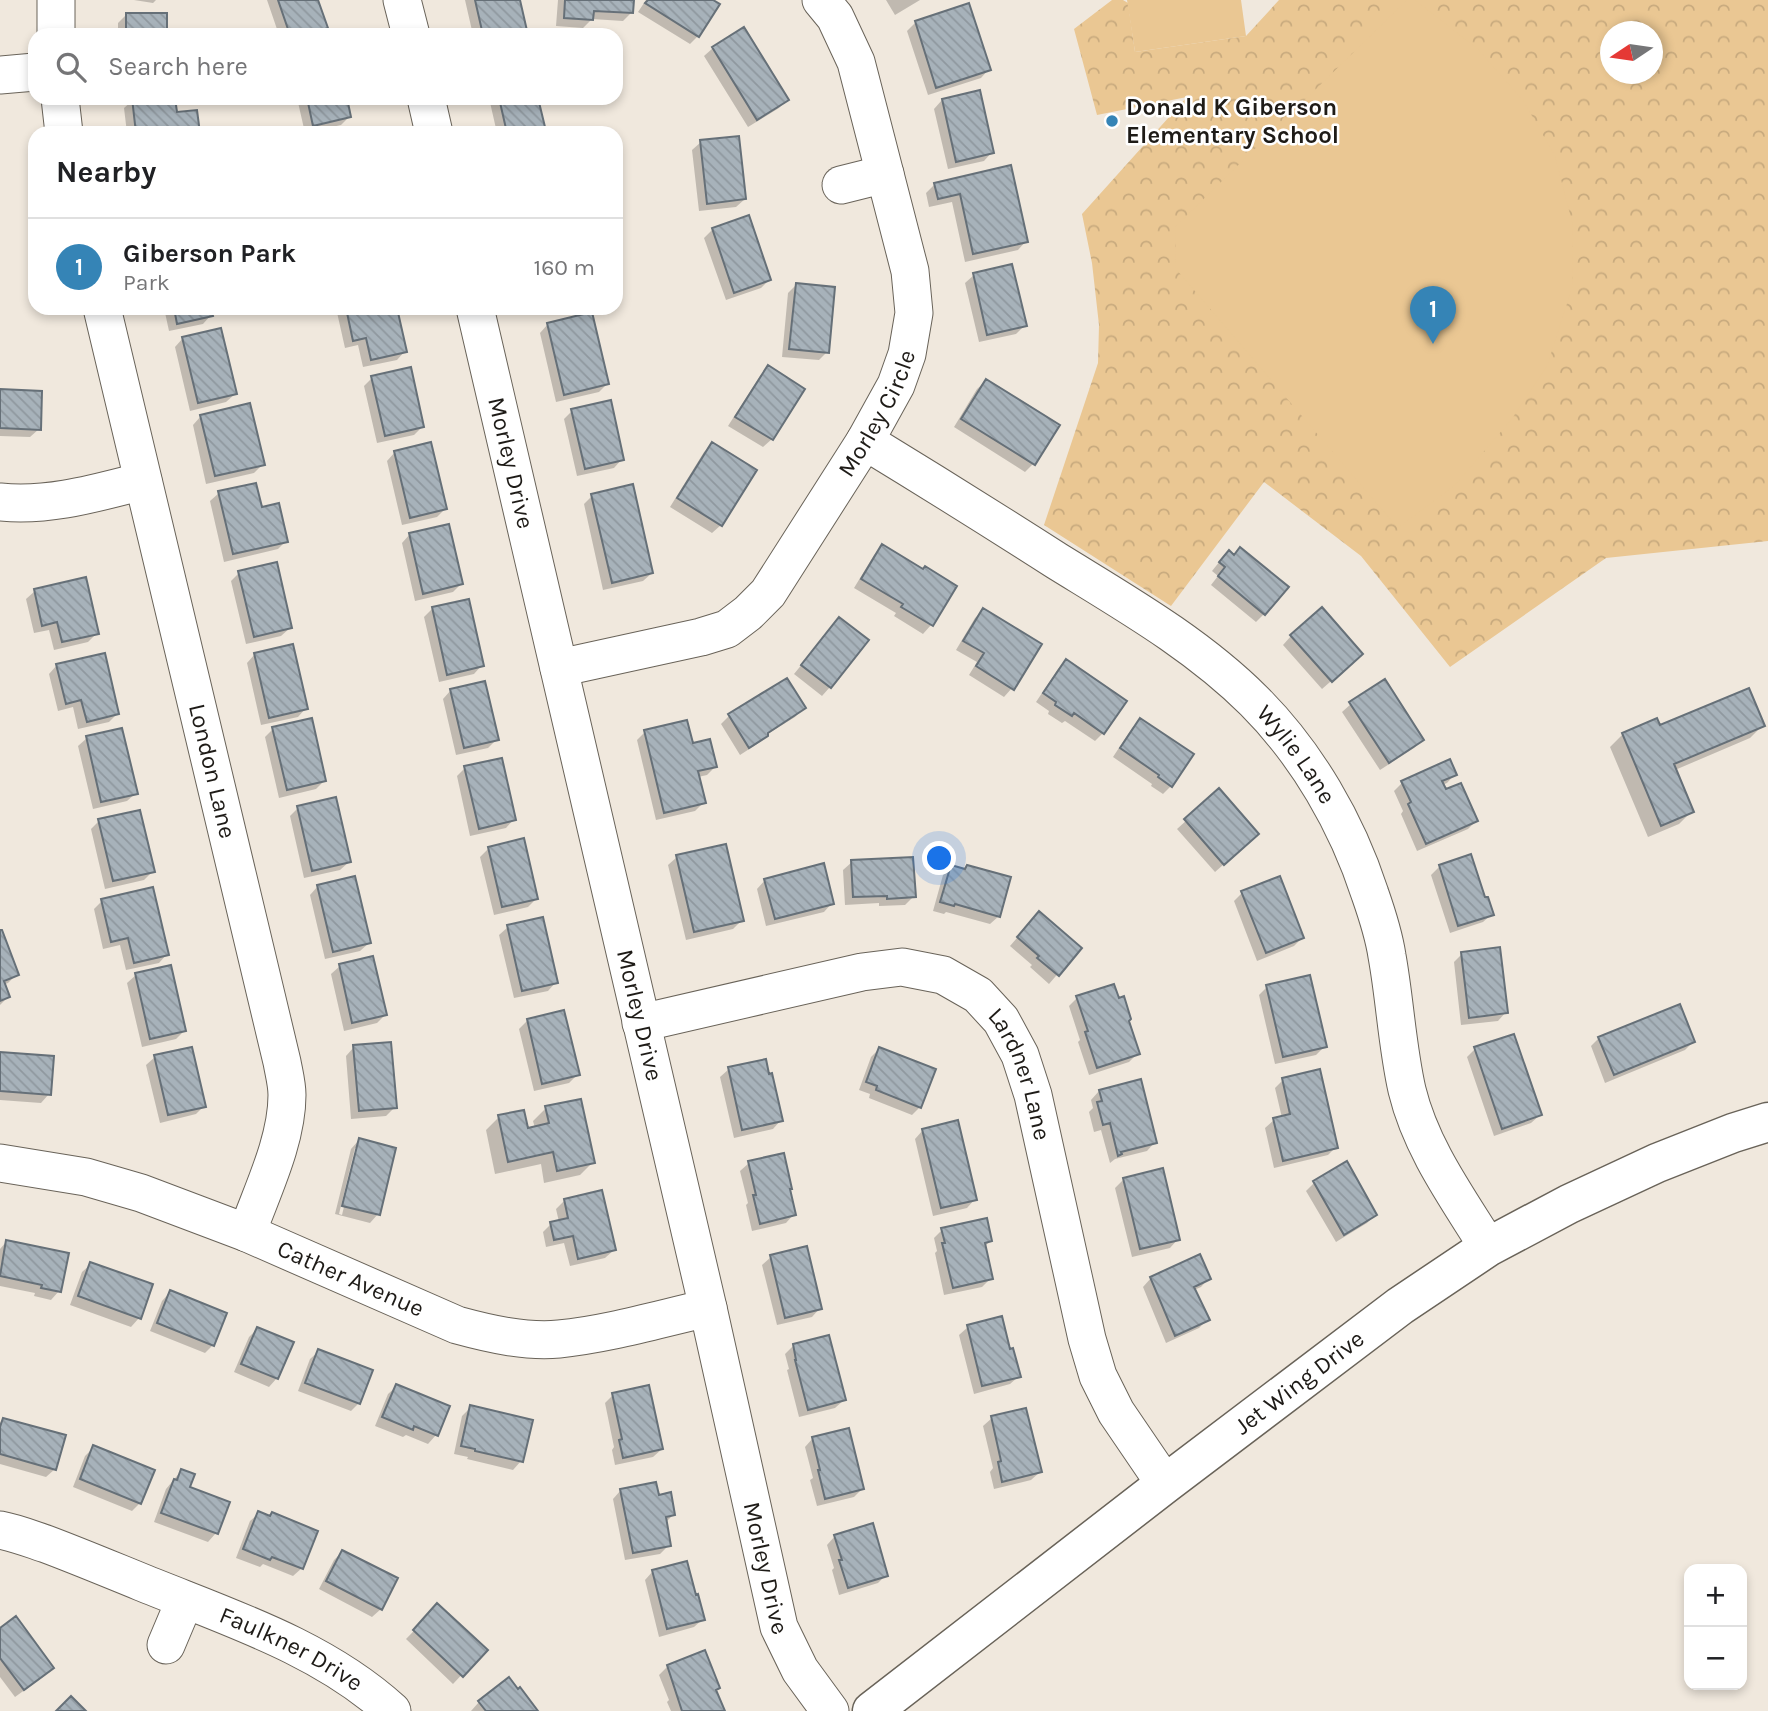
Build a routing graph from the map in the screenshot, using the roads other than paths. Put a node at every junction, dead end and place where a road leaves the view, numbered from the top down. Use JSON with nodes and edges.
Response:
{"nodes":[{"id":1,"x":56,"y":0,"type":"edge"},
{"id":2,"x":402,"y":0,"type":"edge"},
{"id":3,"x":821,"y":0,"type":"edge"},
{"id":4,"x":56,"y":28,"type":"edge"},
{"id":5,"x":409,"y":28,"type":"edge"},
{"id":6,"x":28,"y":73,"type":"edge"},
{"id":7,"x":0,"y":75,"type":"edge"},
{"id":8,"x":61,"y":105,"type":"edge"},
{"id":9,"x":428,"y":105,"type":"edge"},
{"id":10,"x":63,"y":126,"type":"edge"},
{"id":11,"x":432,"y":126,"type":"edge"},
{"id":12,"x":884,"y":174,"type":"junction"},
{"id":13,"x":841,"y":184,"type":"dead end"},
{"id":14,"x":104,"y":315,"type":"edge"},
{"id":15,"x":477,"y":315,"type":"edge"},
{"id":16,"x":865,"y":441,"type":"junction"},
{"id":17,"x":144,"y":481,"type":"junction"},
{"id":18,"x":0,"y":502,"type":"edge"},
{"id":19,"x":559,"y":668,"type":"junction"},
{"id":20,"x":641,"y":1023,"type":"junction"},
{"id":21,"x":1768,"y":1122,"type":"edge"},
{"id":22,"x":0,"y":1163,"type":"edge"},
{"id":23,"x":247,"y":1233,"type":"junction"},
{"id":24,"x":1488,"y":1247,"type":"junction"},
{"id":25,"x":708,"y":1308,"type":"junction"},
{"id":26,"x":1165,"y":1484,"type":"junction"},
{"id":27,"x":0,"y":1530,"type":"edge"},
{"id":28,"x":185,"y":1600,"type":"junction"},
{"id":29,"x":166,"y":1645,"type":"dead end"},
{"id":30,"x":392,"y":1711,"type":"edge"},
{"id":31,"x":830,"y":1711,"type":"edge"},
{"id":32,"x":872,"y":1711,"type":"edge"}],
"edges":[{"from":1,"to":4,"type":"street"},
{"from":2,"to":5,"type":"street"},
{"from":3,"to":12,"type":"street","name":"Morley Circle"},
{"from":6,"to":7,"type":"street"},
{"from":8,"to":10,"type":"street"},
{"from":9,"to":11,"type":"street"},
{"from":12,"to":13,"type":"street"},
{"from":12,"to":16,"type":"street","name":"Morley Circle"},
{"from":14,"to":17,"type":"street","name":"London Lane"},
{"from":15,"to":19,"type":"street","name":"Morley Drive"},
{"from":16,"to":19,"type":"street","name":"Morley Circle"},
{"from":16,"to":24,"type":"street","name":"Wylie Lane"},
{"from":17,"to":18,"type":"street"},
{"from":17,"to":23,"type":"street","name":"London Lane"},
{"from":19,"to":20,"type":"street","name":"Morley Drive"},
{"from":20,"to":25,"type":"street","name":"Morley Drive"},
{"from":20,"to":26,"type":"street","name":"Lardner Lane"},
{"from":21,"to":24,"type":"main road","name":"Jet Wing Drive"},
{"from":22,"to":23,"type":"street","name":"Cather Avenue"},
{"from":23,"to":25,"type":"street","name":"Cather Avenue"},
{"from":24,"to":26,"type":"main road","name":"Jet Wing Drive"},
{"from":25,"to":31,"type":"street","name":"Morley Drive"},
{"from":26,"to":32,"type":"main road","name":"Jet Wing Drive"},
{"from":27,"to":28,"type":"street","name":"Faulkner Drive"},
{"from":28,"to":29,"type":"street"},
{"from":28,"to":30,"type":"street","name":"Faulkner Drive"}]}
